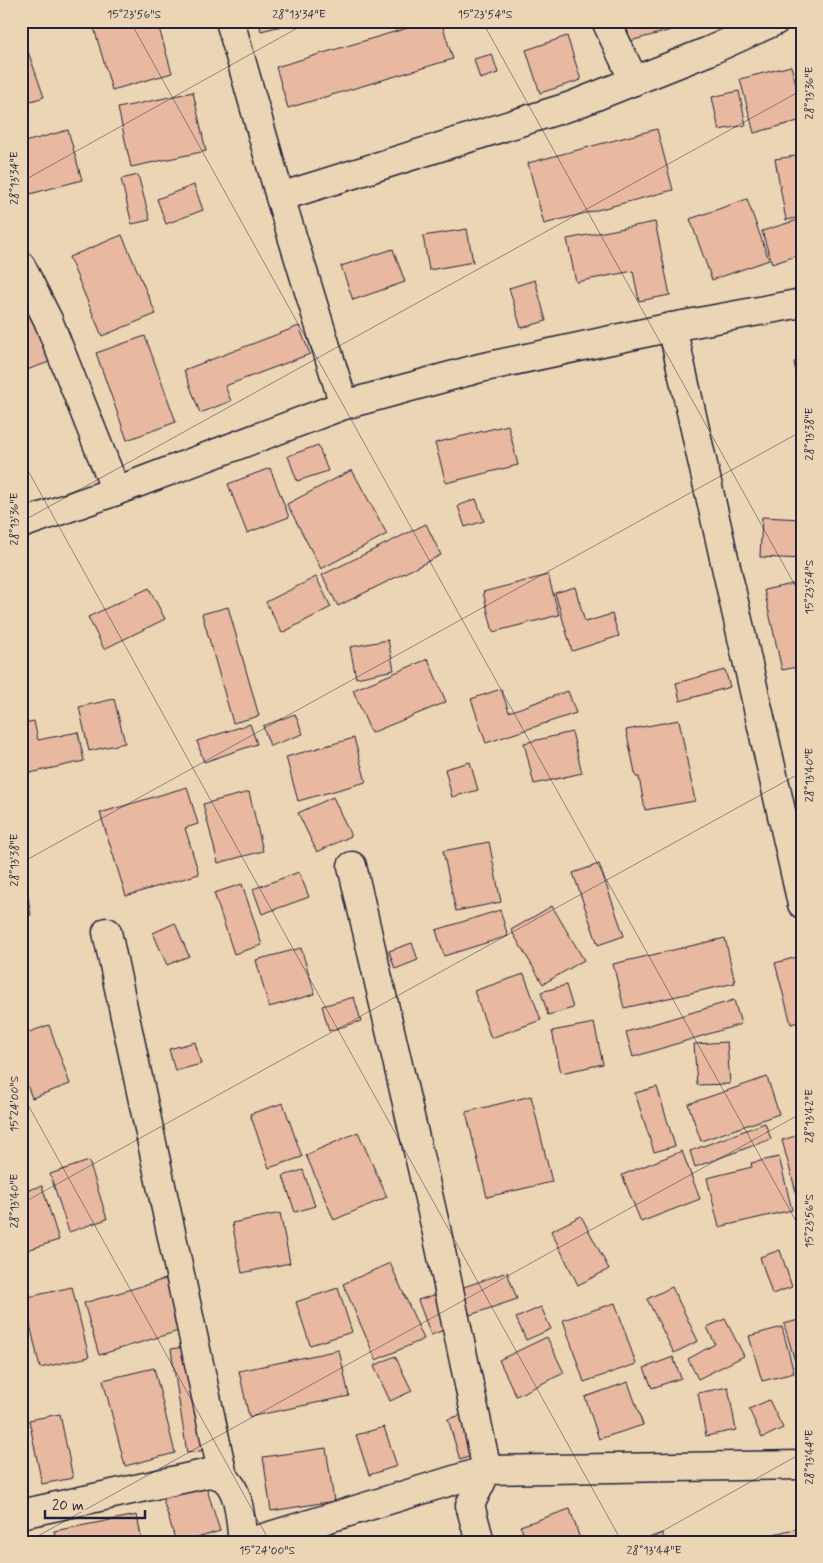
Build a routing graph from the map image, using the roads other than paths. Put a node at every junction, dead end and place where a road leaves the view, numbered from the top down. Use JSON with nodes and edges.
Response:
{"nodes":[{"id":1,"x":230,"y":21,"type":"edge"},
{"id":2,"x":606,"y":21,"type":"edge"},
{"id":3,"x":775,"y":21,"type":"edge"},
{"id":4,"x":634,"y":81,"type":"junction"},
{"id":5,"x":280,"y":197,"type":"junction"},
{"id":6,"x":22,"y":270,"type":"edge"},
{"id":7,"x":802,"y":303,"type":"edge"},
{"id":8,"x":672,"y":327,"type":"junction"},
{"id":9,"x":344,"y":405,"type":"junction"},
{"id":10,"x":116,"y":491,"type":"junction"},
{"id":11,"x":21,"y":524,"type":"edge"},
{"id":12,"x":352,"y":866,"type":"dead end"},
{"id":13,"x":802,"y":904,"type":"edge"},
{"id":14,"x":107,"y":932,"type":"dead end"},
{"id":15,"x":802,"y":1465,"type":"edge"},
{"id":16,"x":487,"y":1470,"type":"junction"},
{"id":17,"x":223,"y":1476,"type":"junction"},
{"id":18,"x":21,"y":1514,"type":"edge"},
{"id":19,"x":243,"y":1542,"type":"edge"},
{"id":20,"x":250,"y":1542,"type":"edge"},
{"id":21,"x":480,"y":1542,"type":"edge"}],
"edges":[{"from":1,"to":5,"type":"street"},
{"from":2,"to":4,"type":"street"},
{"from":3,"to":4,"type":"street"},
{"from":4,"to":5,"type":"street"},
{"from":5,"to":9,"type":"street"},
{"from":6,"to":10,"type":"street"},
{"from":7,"to":8,"type":"street"},
{"from":8,"to":9,"type":"street"},
{"from":8,"to":13,"type":"street"},
{"from":9,"to":10,"type":"street"},
{"from":10,"to":11,"type":"street"},
{"from":12,"to":16,"type":"street"},
{"from":14,"to":17,"type":"street"},
{"from":15,"to":16,"type":"street"},
{"from":16,"to":20,"type":"street"},
{"from":16,"to":21,"type":"street"},
{"from":17,"to":18,"type":"street"},
{"from":17,"to":19,"type":"street"}]}
